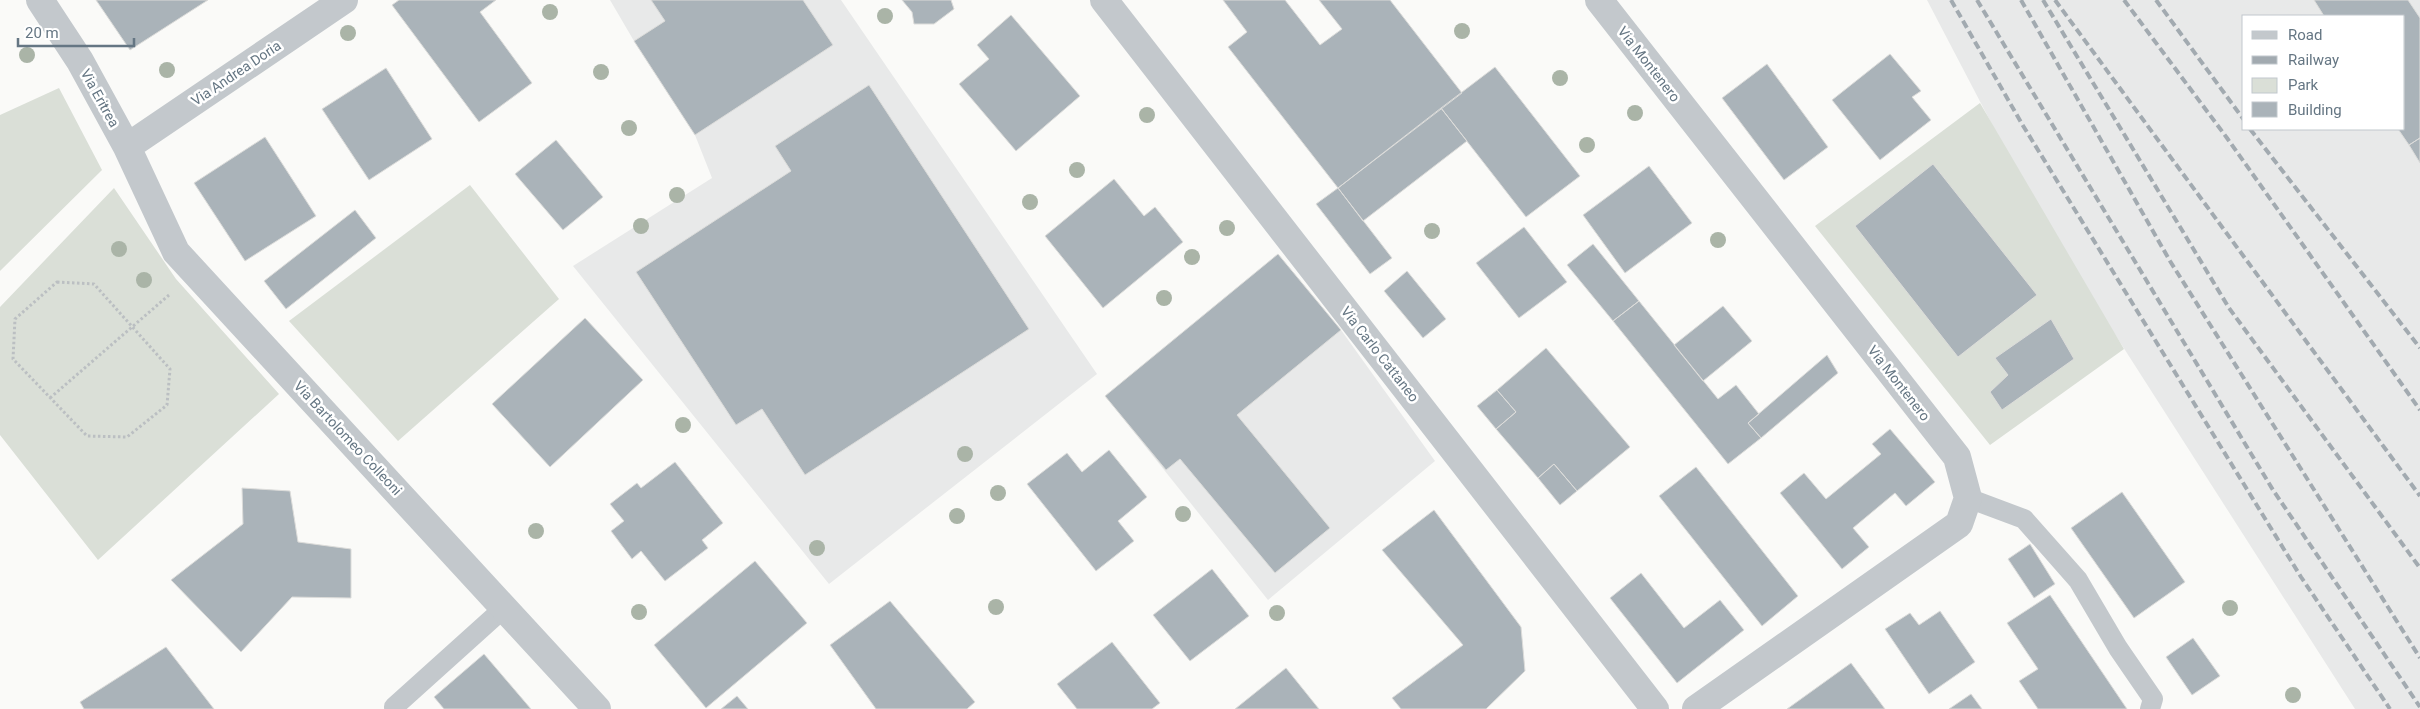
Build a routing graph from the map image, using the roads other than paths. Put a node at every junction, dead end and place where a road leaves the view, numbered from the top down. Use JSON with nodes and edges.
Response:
{"nodes":[{"id":1,"x":40,"y":0,"type":"edge"},
{"id":2,"x":344,"y":0,"type":"edge"},
{"id":3,"x":1104,"y":0,"type":"edge"},
{"id":4,"x":1599,"y":0,"type":"edge"},
{"id":5,"x":127,"y":147,"type":"junction"},
{"id":6,"x":1968,"y":498,"type":"junction"},
{"id":7,"x":504,"y":608,"type":"junction"},
{"id":8,"x":394,"y":707,"type":"dead end"},
{"id":9,"x":597,"y":709,"type":"edge"},
{"id":10,"x":1655,"y":709,"type":"edge"},
{"id":11,"x":1696,"y":709,"type":"edge"},
{"id":12,"x":2150,"y":709,"type":"edge"}],
"edges":[{"from":1,"to":5,"type":"street","name":"Via Eritrea"},
{"from":2,"to":5,"type":"street","name":"Via Andrea Doria"},
{"from":3,"to":10,"type":"street","name":"Via Carlo Cattaneo"},
{"from":4,"to":6,"type":"street","name":"Via Montenero"},
{"from":5,"to":7,"type":"street","name":"Via Bartolomeo Colleoni"},
{"from":6,"to":11,"type":"street"},
{"from":6,"to":12,"type":"lane"},
{"from":7,"to":8,"type":"lane"},
{"from":7,"to":9,"type":"street","name":"Via Bartolomeo Colleoni"}]}
